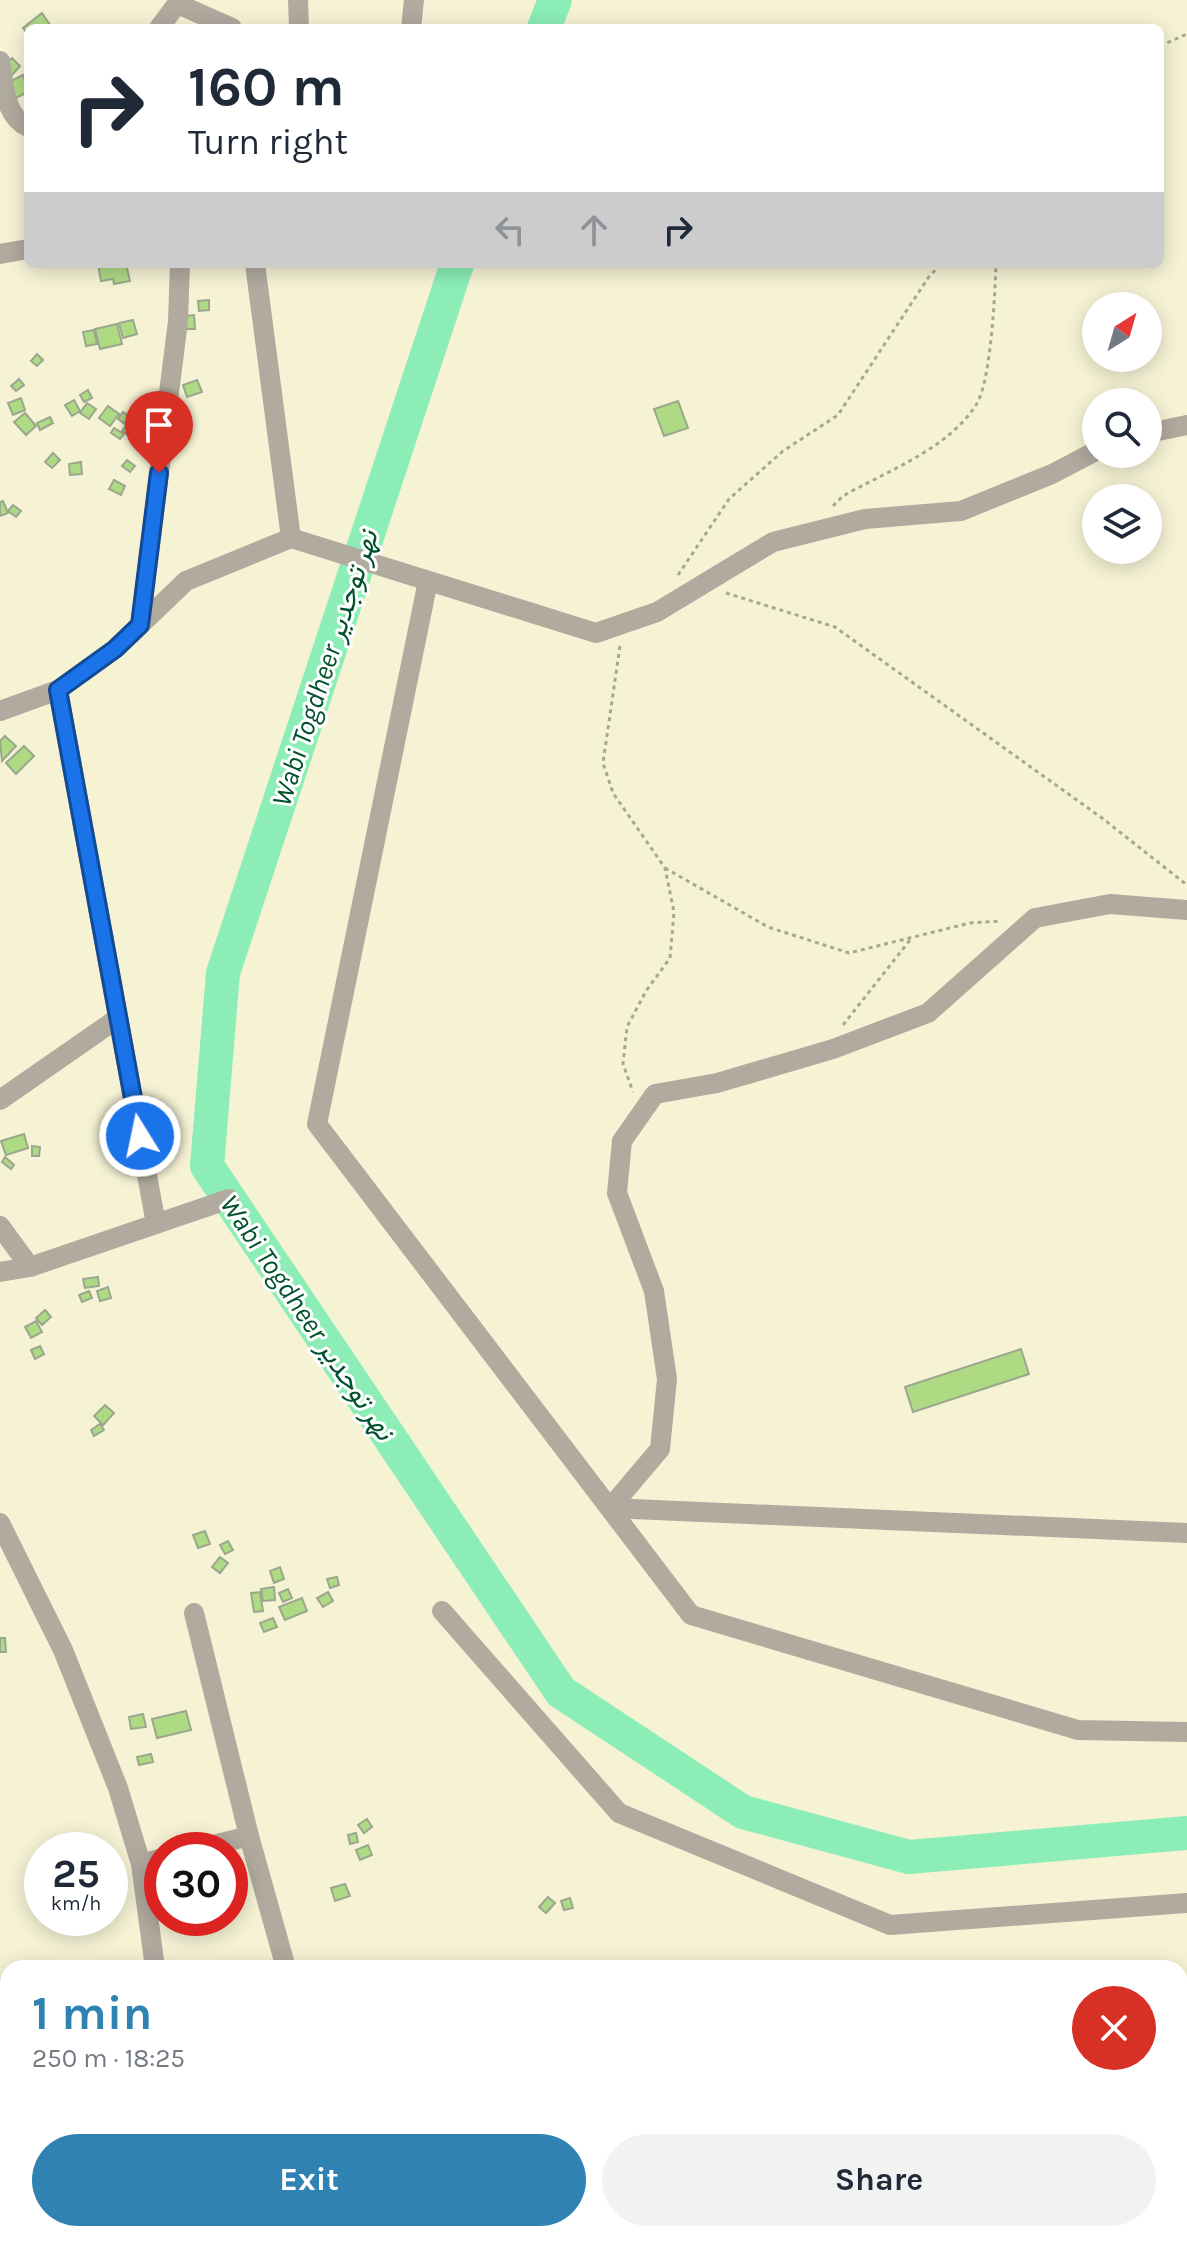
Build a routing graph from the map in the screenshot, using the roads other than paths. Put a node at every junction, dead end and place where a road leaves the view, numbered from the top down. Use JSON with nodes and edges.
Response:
{"nodes":[{"id":1,"x":298,"y":0,"type":"edge"},
{"id":2,"x":414,"y":0,"type":"edge"},
{"id":3,"x":179,"y":2,"type":"edge"},
{"id":4,"x":162,"y":24,"type":"edge"},
{"id":5,"x":224,"y":24,"type":"edge"},
{"id":6,"x":299,"y":24,"type":"edge"},
{"id":7,"x":411,"y":24,"type":"edge"},
{"id":8,"x":0,"y":61,"type":"edge"},
{"id":9,"x":24,"y":125,"type":"edge"},
{"id":10,"x":24,"y":250,"type":"edge"},
{"id":11,"x":0,"y":254,"type":"edge"},
{"id":12,"x":180,"y":268,"type":"edge"},
{"id":13,"x":256,"y":268,"type":"edge"},
{"id":14,"x":1187,"y":425,"type":"edge"},
{"id":15,"x":1162,"y":430,"type":"edge"},
{"id":16,"x":1082,"y":458,"type":"edge"},
{"id":17,"x":291,"y":538,"type":"junction"},
{"id":18,"x":428,"y":581,"type":"junction"},
{"id":19,"x":140,"y":625,"type":"junction"},
{"id":20,"x":58,"y":690,"type":"junction"},
{"id":21,"x":0,"y":711,"type":"edge"},
{"id":22,"x":1187,"y":910,"type":"edge"},
{"id":23,"x":118,"y":1018,"type":"junction"},
{"id":24,"x":0,"y":1100,"type":"edge"},
{"id":25,"x":229,"y":1199,"type":"dead end"},
{"id":26,"x":156,"y":1224,"type":"junction"},
{"id":27,"x":0,"y":1226,"type":"edge"},
{"id":28,"x":30,"y":1267,"type":"junction"},
{"id":29,"x":0,"y":1272,"type":"edge"},
{"id":30,"x":610,"y":1508,"type":"junction"},
{"id":31,"x":0,"y":1523,"type":"edge"},
{"id":32,"x":1187,"y":1533,"type":"edge"},
{"id":33,"x":442,"y":1611,"type":"dead end"},
{"id":34,"x":194,"y":1613,"type":"dead end"},
{"id":35,"x":1187,"y":1732,"type":"edge"},
{"id":36,"x":249,"y":1836,"type":"joint"},
{"id":37,"x":144,"y":1863,"type":"edge"},
{"id":38,"x":141,"y":1864,"type":"junction"},
{"id":39,"x":1187,"y":1903,"type":"edge"},
{"id":40,"x":154,"y":1960,"type":"edge"},
{"id":41,"x":284,"y":1960,"type":"edge"}],
"edges":[{"from":1,"to":6,"type":"street"},
{"from":2,"to":7,"type":"street"},
{"from":3,"to":4,"type":"street"},
{"from":3,"to":5,"type":"street"},
{"from":8,"to":9,"type":"street"},
{"from":10,"to":11,"type":"street"},
{"from":12,"to":19,"type":"street"},
{"from":13,"to":17,"type":"street"},
{"from":14,"to":15,"type":"street"},
{"from":16,"to":18,"type":"street"},
{"from":17,"to":18,"type":"street"},
{"from":17,"to":19,"type":"street"},
{"from":18,"to":30,"type":"street"},
{"from":19,"to":20,"type":"street"},
{"from":20,"to":21,"type":"street"},
{"from":20,"to":23,"type":"street"},
{"from":22,"to":30,"type":"street"},
{"from":23,"to":24,"type":"street"},
{"from":23,"to":26,"type":"street"},
{"from":25,"to":26,"type":"street"},
{"from":26,"to":28,"type":"street"},
{"from":27,"to":28,"type":"street"},
{"from":28,"to":29,"type":"street"},
{"from":30,"to":32,"type":"street"},
{"from":30,"to":35,"type":"street"},
{"from":31,"to":38,"type":"street"},
{"from":33,"to":39,"type":"street"},
{"from":34,"to":36,"type":"street"},
{"from":36,"to":41,"type":"street"},
{"from":37,"to":38,"type":"street"},
{"from":38,"to":40,"type":"street"}]}
